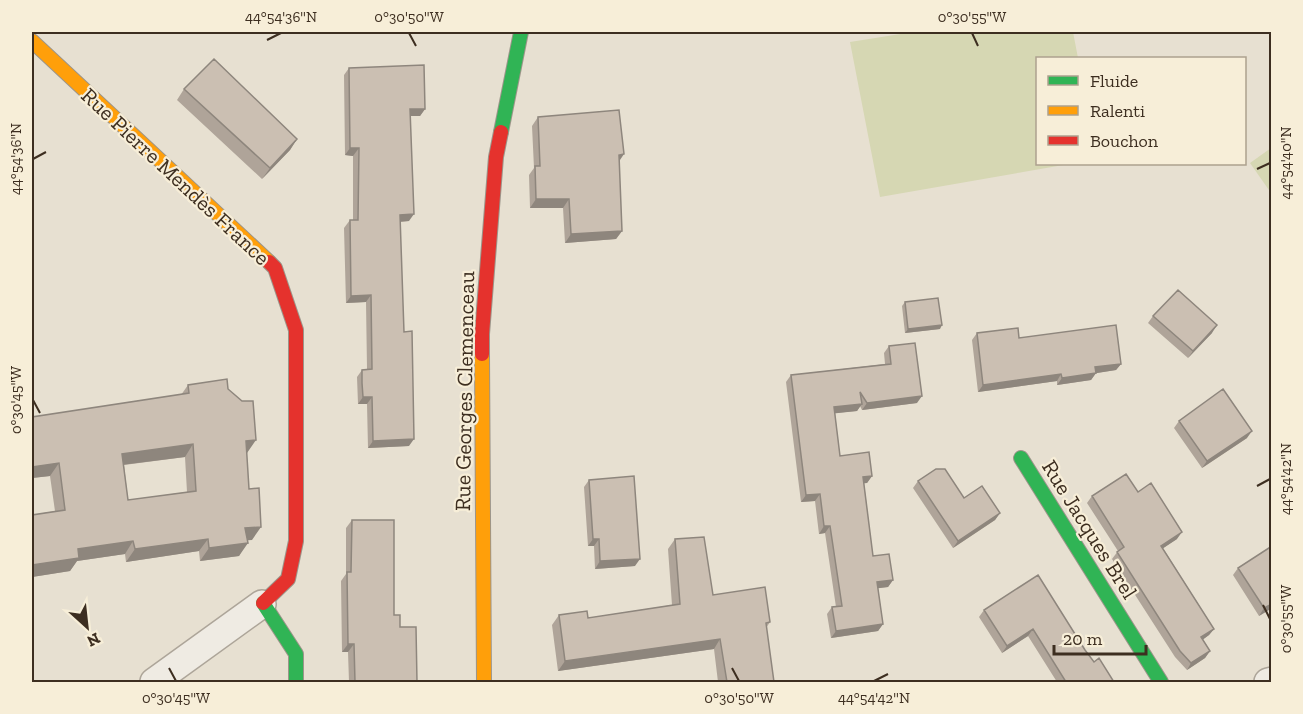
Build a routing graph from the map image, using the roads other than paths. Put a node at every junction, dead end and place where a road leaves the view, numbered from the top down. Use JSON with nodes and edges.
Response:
{"nodes":[{"id":1,"x":520,"y":32,"type":"edge"},
{"id":2,"x":32,"y":41,"type":"edge"},
{"id":3,"x":1021,"y":458,"type":"dead end"},
{"id":4,"x":262,"y":604,"type":"junction"},
{"id":5,"x":154,"y":682,"type":"edge"},
{"id":6,"x":296,"y":682,"type":"edge"},
{"id":7,"x":484,"y":682,"type":"edge"},
{"id":8,"x":1161,"y":682,"type":"edge"}],
"edges":[{"from":1,"to":7,"type":"street","name":"Rue Georges Clemenceau"},
{"from":2,"to":4,"type":"street","name":"Rue Pierre Mendès France"},
{"from":3,"to":8,"type":"street","name":"Rue Jacques Brel"},
{"from":4,"to":5,"type":"street","name":"Rue Pierre Mendès France"},
{"from":4,"to":6,"type":"street"}]}
